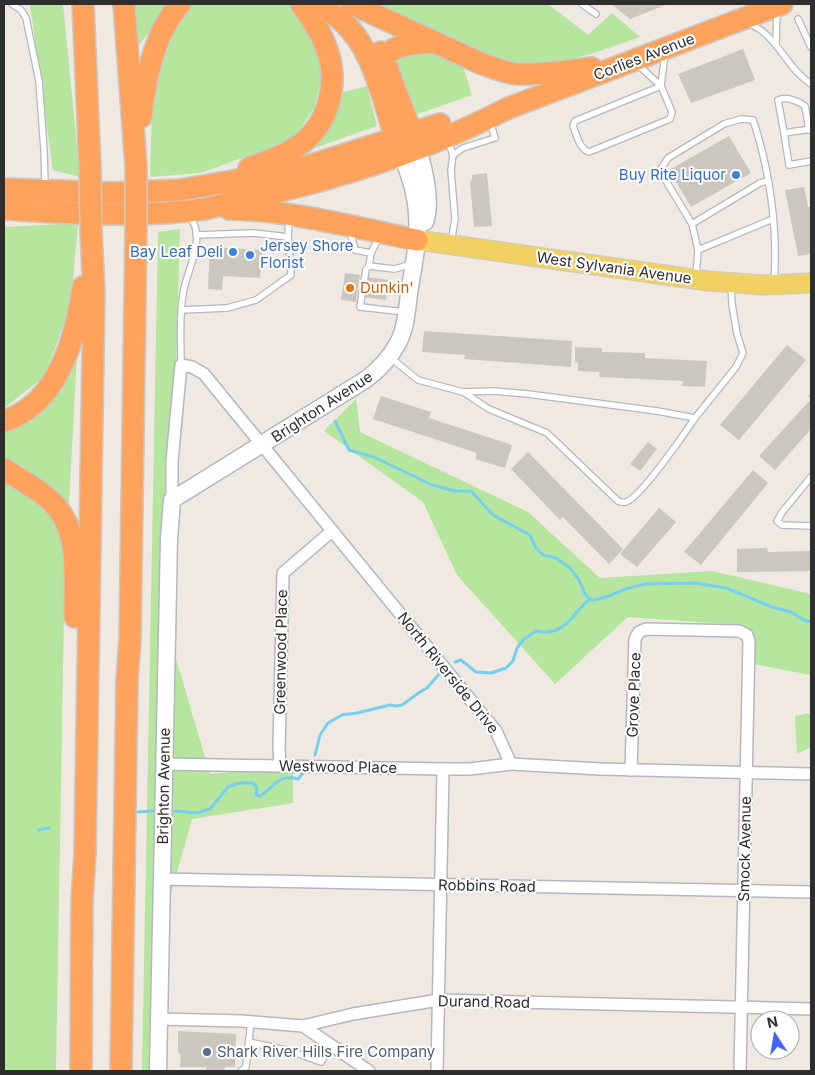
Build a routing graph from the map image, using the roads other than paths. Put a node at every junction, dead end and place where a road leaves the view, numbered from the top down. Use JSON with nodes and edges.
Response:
{"nodes":[{"id":1,"x":12,"y":4,"type":"edge"},
{"id":2,"x":74,"y":4,"type":"edge"},
{"id":3,"x":83,"y":4,"type":"edge"},
{"id":4,"x":124,"y":4,"type":"edge"},
{"id":5,"x":180,"y":4,"type":"edge"},
{"id":6,"x":301,"y":4,"type":"edge"},
{"id":7,"x":310,"y":4,"type":"edge"},
{"id":8,"x":348,"y":4,"type":"edge"},
{"id":9,"x":352,"y":4,"type":"edge"},
{"id":10,"x":582,"y":4,"type":"edge"},
{"id":11,"x":780,"y":5,"type":"edge"},
{"id":12,"x":596,"y":14,"type":"dead end"},
{"id":13,"x":798,"y":19,"type":"dead end"},
{"id":14,"x":738,"y":21,"type":"junction"},
{"id":15,"x":434,"y":42,"type":"junction"},
{"id":16,"x":776,"y":43,"type":"junction"},
{"id":17,"x":811,"y":47,"type":"edge"},
{"id":18,"x":666,"y":48,"type":"junction"},
{"id":19,"x":378,"y":62,"type":"junction"},
{"id":20,"x":630,"y":62,"type":"junction"},
{"id":21,"x":810,"y":81,"type":"edge"},
{"id":22,"x":661,"y":86,"type":"junction"},
{"id":23,"x":88,"y":108,"type":"junction"},
{"id":24,"x":498,"y":114,"type":"junction"},
{"id":25,"x":810,"y":129,"type":"edge"},
{"id":26,"x":784,"y":134,"type":"junction"},
{"id":27,"x":407,"y":144,"type":"junction"},
{"id":28,"x":450,"y":146,"type":"junction"},
{"id":29,"x":136,"y":159,"type":"junction"},
{"id":30,"x":811,"y":161,"type":"edge"},
{"id":31,"x":767,"y":181,"type":"junction"},
{"id":32,"x":199,"y":186,"type":"junction"},
{"id":33,"x":4,"y":188,"type":"edge"},
{"id":34,"x":45,"y":190,"type":"junction"},
{"id":35,"x":206,"y":208,"type":"junction"},
{"id":36,"x":4,"y":209,"type":"edge"},
{"id":37,"x":184,"y":210,"type":"junction"},
{"id":38,"x":60,"y":212,"type":"junction"},
{"id":39,"x":289,"y":216,"type":"junction"},
{"id":40,"x":4,"y":218,"type":"edge"},
{"id":41,"x":772,"y":219,"type":"junction"},
{"id":42,"x":692,"y":224,"type":"junction"},
{"id":43,"x":349,"y":227,"type":"junction"},
{"id":44,"x":382,"y":233,"type":"junction"},
{"id":45,"x":91,"y":235,"type":"junction"},
{"id":46,"x":196,"y":235,"type":"junction"},
{"id":47,"x":288,"y":237,"type":"junction"},
{"id":48,"x":417,"y":240,"type":"junction"},
{"id":49,"x":450,"y":245,"type":"junction"},
{"id":50,"x":698,"y":250,"type":"junction"},
{"id":51,"x":371,"y":253,"type":"junction"},
{"id":52,"x":414,"y":264,"type":"junction"},
{"id":53,"x":369,"y":266,"type":"junction"},
{"id":54,"x":695,"y":279,"type":"junction"},
{"id":55,"x":732,"y":283,"type":"junction"},
{"id":56,"x":811,"y":283,"type":"edge"},
{"id":57,"x":774,"y":285,"type":"junction"},
{"id":58,"x":182,"y":310,"type":"junction"},
{"id":59,"x":407,"y":312,"type":"junction"},
{"id":60,"x":390,"y":357,"type":"junction"},
{"id":61,"x":180,"y":365,"type":"junction"},
{"id":62,"x":463,"y":392,"type":"junction"},
{"id":63,"x":695,"y":418,"type":"junction"},
{"id":64,"x":4,"y":421,"type":"edge"},
{"id":65,"x":261,"y":445,"type":"junction"},
{"id":66,"x":4,"y":469,"type":"edge"},
{"id":67,"x":811,"y":476,"type":"edge"},
{"id":68,"x":172,"y":500,"type":"junction"},
{"id":69,"x":811,"y":526,"type":"edge"},
{"id":70,"x":332,"y":531,"type":"junction"},
{"id":71,"x":739,"y":631,"type":"joint"},
{"id":72,"x":165,"y":764,"type":"junction"},
{"id":73,"x":512,"y":764,"type":"junction"},
{"id":74,"x":280,"y":766,"type":"junction"},
{"id":75,"x":443,"y":769,"type":"junction"},
{"id":76,"x":631,"y":770,"type":"junction"},
{"id":77,"x":747,"y":773,"type":"junction"},
{"id":78,"x":811,"y":774,"type":"edge"},
{"id":79,"x":162,"y":879,"type":"junction"},
{"id":80,"x":441,"y":885,"type":"junction"},
{"id":81,"x":744,"y":891,"type":"junction"},
{"id":82,"x":811,"y":892,"type":"edge"},
{"id":83,"x":82,"y":900,"type":"junction"},
{"id":84,"x":439,"y":1000,"type":"junction"},
{"id":85,"x":742,"y":1008,"type":"junction"},
{"id":86,"x":811,"y":1009,"type":"edge"},
{"id":87,"x":159,"y":1019,"type":"junction"},
{"id":88,"x":251,"y":1021,"type":"junction"},
{"id":89,"x":303,"y":1026,"type":"junction"},
{"id":90,"x":249,"y":1042,"type":"junction"},
{"id":91,"x":331,"y":1045,"type":"junction"},
{"id":92,"x":244,"y":1069,"type":"edge"},
{"id":93,"x":81,"y":1071,"type":"edge"},
{"id":94,"x":121,"y":1071,"type":"edge"},
{"id":95,"x":158,"y":1071,"type":"edge"},
{"id":96,"x":369,"y":1071,"type":"edge"},
{"id":97,"x":437,"y":1071,"type":"edge"},
{"id":98,"x":740,"y":1071,"type":"edge"}],
"edges":[{"from":1,"to":34,"type":"lane"},
{"from":2,"to":23,"type":"highway"},
{"from":3,"to":23,"type":"highway"},
{"from":4,"to":29,"type":"highway"},
{"from":5,"to":29,"type":"highway"},
{"from":6,"to":32,"type":"highway"},
{"from":7,"to":19,"type":"highway"},
{"from":8,"to":19,"type":"highway"},
{"from":9,"to":15,"type":"highway"},
{"from":10,"to":12,"type":"lane"},
{"from":11,"to":14,"type":"highway","name":"Corlies Avenue"},
{"from":11,"to":16,"type":"lane"},
{"from":13,"to":17,"type":"lane"},
{"from":14,"to":16,"type":"lane"},
{"from":14,"to":18,"type":"highway","name":"Corlies Avenue"},
{"from":15,"to":19,"type":"highway"},
{"from":15,"to":20,"type":"highway"},
{"from":16,"to":21,"type":"lane"},
{"from":18,"to":20,"type":"highway","name":"Corlies Avenue"},
{"from":18,"to":22,"type":"lane"},
{"from":19,"to":27,"type":"highway"},
{"from":20,"to":22,"type":"lane"},
{"from":20,"to":24,"type":"highway","name":"Corlies Avenue"},
{"from":22,"to":22,"type":"lane"},
{"from":23,"to":45,"type":"highway","bridge":true},
{"from":24,"to":27,"type":"highway"},
{"from":24,"to":28,"type":"highway"},
{"from":25,"to":26,"type":"lane"},
{"from":25,"to":26,"type":"lane"},
{"from":26,"to":30,"type":"lane"},
{"from":27,"to":28,"type":"highway"},
{"from":27,"to":32,"type":"highway"},
{"from":27,"to":35,"type":"highway"},
{"from":27,"to":48,"type":"street","name":"Brighton Avenue"},
{"from":28,"to":49,"type":"lane"},
{"from":29,"to":94,"type":"highway","bridge":true},
{"from":31,"to":41,"type":"lane"},
{"from":31,"to":42,"type":"lane"},
{"from":31,"to":42,"type":"lane"},
{"from":32,"to":34,"type":"highway"},
{"from":33,"to":34,"type":"highway"},
{"from":35,"to":37,"type":"highway"},
{"from":35,"to":39,"type":"highway"},
{"from":36,"to":38,"type":"highway"},
{"from":37,"to":38,"type":"highway"},
{"from":37,"to":46,"type":"lane"},
{"from":38,"to":40,"type":"highway"},
{"from":39,"to":43,"type":"highway"},
{"from":39,"to":47,"type":"lane"},
{"from":41,"to":50,"type":"lane"},
{"from":41,"to":57,"type":"lane"},
{"from":42,"to":50,"type":"lane"},
{"from":43,"to":44,"type":"highway"},
{"from":43,"to":51,"type":"lane"},
{"from":44,"to":48,"type":"highway"},
{"from":44,"to":51,"type":"lane"},
{"from":45,"to":64,"type":"highway"},
{"from":45,"to":83,"type":"highway"},
{"from":46,"to":47,"type":"lane"},
{"from":46,"to":58,"type":"lane"},
{"from":47,"to":58,"type":"lane"},
{"from":48,"to":49,"type":"main road","name":"West Sylvania Avenue"},
{"from":48,"to":52,"type":"street","name":"Brighton Avenue"},
{"from":49,"to":54,"type":"main road","name":"West Sylvania Avenue"},
{"from":50,"to":54,"type":"lane"},
{"from":51,"to":53,"type":"lane"},
{"from":52,"to":53,"type":"lane"},
{"from":52,"to":59,"type":"street","name":"Brighton Avenue"},
{"from":53,"to":59,"type":"lane"},
{"from":54,"to":55,"type":"main road","name":"West Sylvania Avenue"},
{"from":55,"to":57,"type":"main road","name":"West Sylvania Avenue"},
{"from":55,"to":63,"type":"lane"},
{"from":56,"to":57,"type":"main road","name":"West Sylvania Avenue"},
{"from":58,"to":61,"type":"lane"},
{"from":59,"to":60,"type":"street","name":"Brighton Avenue"},
{"from":60,"to":62,"type":"lane"},
{"from":60,"to":65,"type":"street","name":"Brighton Avenue"},
{"from":61,"to":65,"type":"street","name":"North Riverside Drive"},
{"from":61,"to":68,"type":"street","name":"Brighton Avenue"},
{"from":62,"to":63,"type":"lane"},
{"from":62,"to":63,"type":"lane"},
{"from":65,"to":68,"type":"street","name":"Brighton Avenue"},
{"from":65,"to":70,"type":"street","name":"North Riverside Drive"},
{"from":66,"to":83,"type":"highway"},
{"from":67,"to":69,"type":"lane"},
{"from":68,"to":72,"type":"street","name":"Brighton Avenue"},
{"from":70,"to":73,"type":"street","name":"North Riverside Drive"},
{"from":70,"to":74,"type":"street","name":"Greenwood Place"},
{"from":71,"to":76,"type":"street","name":"Grove Place"},
{"from":71,"to":77,"type":"street","name":"Smock Avenue"},
{"from":72,"to":74,"type":"street","name":"Westwood Place"},
{"from":72,"to":79,"type":"street","name":"Brighton Avenue"},
{"from":73,"to":75,"type":"street","name":"Westwood Place"},
{"from":73,"to":76,"type":"street"},
{"from":74,"to":75,"type":"street","name":"Westwood Place"},
{"from":75,"to":80,"type":"street"},
{"from":76,"to":77,"type":"street"},
{"from":77,"to":78,"type":"street"},
{"from":77,"to":81,"type":"street","name":"Smock Avenue"},
{"from":79,"to":80,"type":"street","name":"Robbins Road"},
{"from":79,"to":87,"type":"street","name":"Brighton Avenue"},
{"from":80,"to":81,"type":"street","name":"Robbins Road"},
{"from":80,"to":84,"type":"street"},
{"from":81,"to":82,"type":"street","name":"Robbins Road"},
{"from":81,"to":85,"type":"street","name":"Smock Avenue"},
{"from":83,"to":93,"type":"highway"},
{"from":84,"to":85,"type":"street","name":"Durand Road"},
{"from":84,"to":89,"type":"street","name":"Durand Road"},
{"from":84,"to":97,"type":"street"},
{"from":85,"to":86,"type":"street","name":"Durand Road"},
{"from":85,"to":98,"type":"street","name":"Smock Avenue"},
{"from":87,"to":88,"type":"street","name":"Durand Road"},
{"from":87,"to":95,"type":"street","name":"Brighton Avenue"},
{"from":88,"to":89,"type":"street","name":"Durand Road"},
{"from":88,"to":90,"type":"lane"},
{"from":89,"to":91,"type":"street"},
{"from":90,"to":91,"type":"lane"},
{"from":90,"to":92,"type":"lane"},
{"from":91,"to":96,"type":"street"}]}
